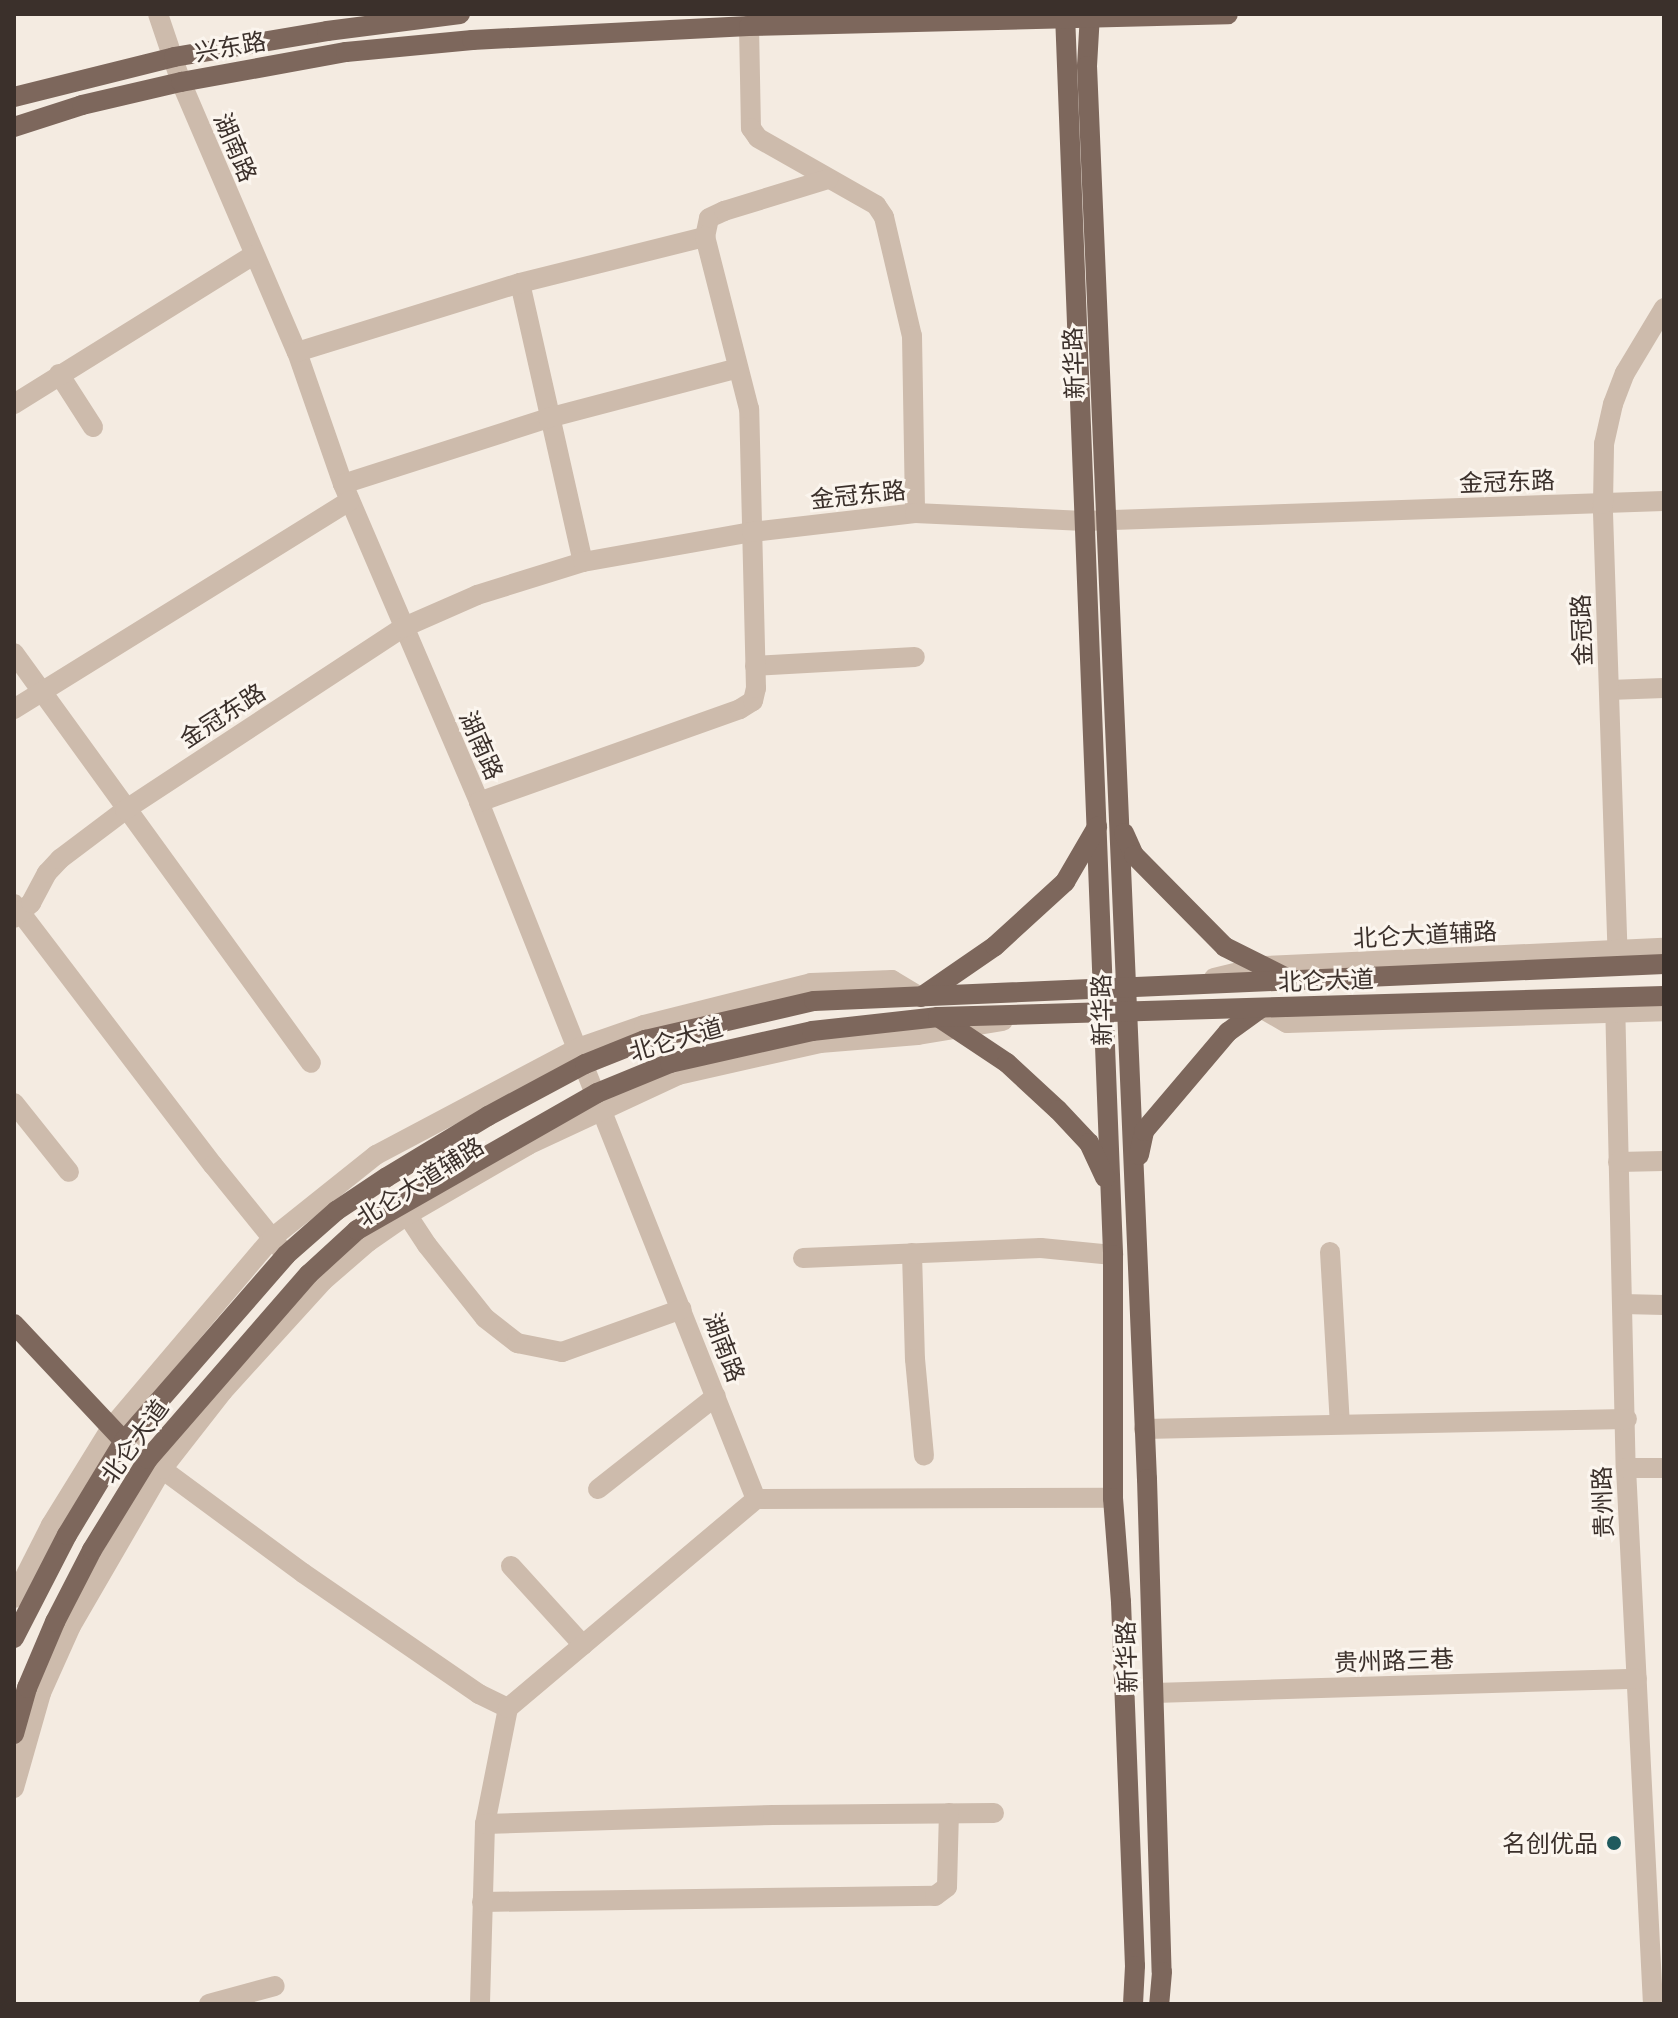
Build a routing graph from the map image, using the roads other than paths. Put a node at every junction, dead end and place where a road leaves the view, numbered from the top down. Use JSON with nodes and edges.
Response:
{"nodes":[{"id":1,"x":158,"y":14,"type":"edge"},
{"id":2,"x":460,"y":14,"type":"edge"},
{"id":3,"x":1228,"y":14,"type":"edge"},
{"id":4,"x":1065,"y":16,"type":"edge"},
{"id":5,"x":1090,"y":16,"type":"edge"},
{"id":6,"x":749,"y":26,"type":"junction"},
{"id":7,"x":174,"y":57,"type":"junction"},
{"id":8,"x":181,"y":82,"type":"junction"},
{"id":9,"x":14,"y":97,"type":"edge"},
{"id":10,"x":14,"y":127,"type":"edge"},
{"id":11,"x":828,"y":179,"type":"junction"},
{"id":12,"x":705,"y":237,"type":"junction"},
{"id":13,"x":253,"y":255,"type":"junction"},
{"id":14,"x":520,"y":283,"type":"junction"},
{"id":15,"x":1664,"y":308,"type":"edge"},
{"id":16,"x":297,"y":352,"type":"junction"},
{"id":17,"x":738,"y":368,"type":"junction"},
{"id":18,"x":59,"y":374,"type":"junction"},
{"id":19,"x":14,"y":404,"type":"edge"},
{"id":20,"x":548,"y":418,"type":"junction"},
{"id":21,"x":93,"y":427,"type":"dead end"},
{"id":22,"x":346,"y":493,"type":"junction"},
{"id":23,"x":1664,"y":501,"type":"edge"},
{"id":24,"x":1603,"y":504,"type":"junction"},
{"id":25,"x":915,"y":513,"type":"junction"},
{"id":26,"x":1106,"y":520,"type":"junction"},
{"id":27,"x":1084,"y":521,"type":"junction"},
{"id":28,"x":752,"y":532,"type":"junction"},
{"id":29,"x":583,"y":562,"type":"junction"},
{"id":30,"x":402,"y":628,"type":"junction"},
{"id":31,"x":14,"y":653,"type":"edge"},
{"id":32,"x":915,"y":657,"type":"dead end"},
{"id":33,"x":755,"y":666,"type":"junction"},
{"id":34,"x":1664,"y":688,"type":"edge"},
{"id":35,"x":1609,"y":690,"type":"junction"},
{"id":36,"x":42,"y":692,"type":"junction"},
{"id":37,"x":14,"y":709,"type":"edge"},
{"id":38,"x":479,"y":802,"type":"junction"},
{"id":39,"x":125,"y":810,"type":"junction"},
{"id":40,"x":1119,"y":821,"type":"junction"},
{"id":41,"x":1097,"y":827,"type":"junction"},
{"id":42,"x":16,"y":912,"type":"edge"},
{"id":43,"x":1664,"y":948,"type":"edge"},
{"id":44,"x":1618,"y":957,"type":"junction"},
{"id":45,"x":1664,"y":964,"type":"edge"},
{"id":46,"x":1264,"y":966,"type":"junction"},
{"id":47,"x":1295,"y":982,"type":"junction"},
{"id":48,"x":1190,"y":984,"type":"junction"},
{"id":49,"x":1127,"y":987,"type":"junction"},
{"id":50,"x":1102,"y":989,"type":"junction"},
{"id":51,"x":1664,"y":996,"type":"edge"},
{"id":52,"x":920,"y":997,"type":"junction"},
{"id":53,"x":1616,"y":1005,"type":"junction"},
{"id":54,"x":1261,"y":1008,"type":"junction"},
{"id":55,"x":1664,"y":1011,"type":"edge"},
{"id":56,"x":1103,"y":1012,"type":"junction"},
{"id":57,"x":1127,"y":1012,"type":"junction"},
{"id":58,"x":1037,"y":1015,"type":"junction"},
{"id":59,"x":938,"y":1017,"type":"junction"},
{"id":60,"x":957,"y":1030,"type":"junction"},
{"id":61,"x":581,"y":1056,"type":"junction"},
{"id":62,"x":311,"y":1063,"type":"dead end"},
{"id":63,"x":600,"y":1101,"type":"junction"},
{"id":64,"x":14,"y":1103,"type":"edge"},
{"id":65,"x":1664,"y":1161,"type":"edge"},
{"id":66,"x":1618,"y":1162,"type":"junction"},
{"id":67,"x":69,"y":1172,"type":"dead end"},
{"id":68,"x":1132,"y":1187,"type":"junction"},
{"id":69,"x":1110,"y":1188,"type":"junction"},
{"id":70,"x":404,"y":1210,"type":"junction"},
{"id":71,"x":272,"y":1238,"type":"junction"},
{"id":72,"x":1330,"y":1252,"type":"dead end"},
{"id":73,"x":912,"y":1253,"type":"junction"},
{"id":74,"x":286,"y":1255,"type":"junction"},
{"id":75,"x":1113,"y":1255,"type":"junction"},
{"id":76,"x":803,"y":1258,"type":"dead end"},
{"id":77,"x":1623,"y":1304,"type":"junction"},
{"id":78,"x":1664,"y":1305,"type":"edge"},
{"id":79,"x":682,"y":1309,"type":"junction"},
{"id":80,"x":14,"y":1324,"type":"edge"},
{"id":81,"x":716,"y":1396,"type":"junction"},
{"id":82,"x":1627,"y":1419,"type":"junction"},
{"id":83,"x":1340,"y":1423,"type":"junction"},
{"id":84,"x":1144,"y":1429,"type":"junction"},
{"id":85,"x":118,"y":1434,"type":"junction"},
{"id":86,"x":924,"y":1456,"type":"dead end"},
{"id":87,"x":155,"y":1464,"type":"junction"},
{"id":88,"x":1626,"y":1468,"type":"junction"},
{"id":89,"x":1664,"y":1468,"type":"edge"},
{"id":90,"x":598,"y":1489,"type":"dead end"},
{"id":91,"x":1113,"y":1498,"type":"junction"},
{"id":92,"x":756,"y":1499,"type":"junction"},
{"id":93,"x":511,"y":1566,"type":"dead end"},
{"id":94,"x":14,"y":1598,"type":"edge"},
{"id":95,"x":14,"y":1638,"type":"edge"},
{"id":96,"x":583,"y":1645,"type":"junction"},
{"id":97,"x":1637,"y":1679,"type":"junction"},
{"id":98,"x":1154,"y":1693,"type":"junction"},
{"id":99,"x":508,"y":1708,"type":"junction"},
{"id":100,"x":14,"y":1734,"type":"edge"},
{"id":101,"x":14,"y":1788,"type":"edge"},
{"id":102,"x":949,"y":1813,"type":"junction"},
{"id":103,"x":994,"y":1813,"type":"dead end"},
{"id":104,"x":485,"y":1824,"type":"junction"},
{"id":105,"x":482,"y":1902,"type":"junction"},
{"id":106,"x":275,"y":1986,"type":"dead end"},
{"id":107,"x":209,"y":2004,"type":"edge"},
{"id":108,"x":480,"y":2004,"type":"edge"},
{"id":109,"x":1133,"y":2004,"type":"edge"},
{"id":110,"x":1159,"y":2004,"type":"edge"},
{"id":111,"x":1653,"y":2004,"type":"edge"}],
"edges":[{"from":1,"to":7,"type":"street","name":"湖南路"},
{"from":2,"to":7,"type":"main road","name":"兴东路"},
{"from":3,"to":5,"type":"main road","name":"兴东路"},
{"from":4,"to":5,"type":"main road","name":"兴东路"},
{"from":4,"to":6,"type":"main road","name":"兴东路"},
{"from":4,"to":27,"type":"main road","name":"新华路"},
{"from":5,"to":26,"type":"main road","name":"新华路"},
{"from":6,"to":8,"type":"main road","name":"兴东路"},
{"from":6,"to":11,"type":"street"},
{"from":7,"to":8,"type":"street","name":"湖南路"},
{"from":7,"to":9,"type":"main road","name":"兴东路"},
{"from":8,"to":10,"type":"main road","name":"兴东路"},
{"from":8,"to":13,"type":"street","name":"湖南路"},
{"from":11,"to":12,"type":"street"},
{"from":11,"to":25,"type":"street"},
{"from":12,"to":14,"type":"street"},
{"from":12,"to":17,"type":"street"},
{"from":13,"to":16,"type":"street","name":"湖南路"},
{"from":13,"to":18,"type":"street"},
{"from":14,"to":16,"type":"street"},
{"from":14,"to":20,"type":"street"},
{"from":15,"to":24,"type":"street","name":"金冠路"},
{"from":16,"to":22,"type":"street","name":"湖南路"},
{"from":17,"to":20,"type":"street"},
{"from":17,"to":28,"type":"street"},
{"from":18,"to":19,"type":"street"},
{"from":18,"to":21,"type":"street"},
{"from":20,"to":22,"type":"street"},
{"from":20,"to":29,"type":"street"},
{"from":22,"to":30,"type":"street","name":"湖南路"},
{"from":22,"to":36,"type":"street"},
{"from":23,"to":24,"type":"street","name":"金冠东路"},
{"from":24,"to":26,"type":"street","name":"金冠东路"},
{"from":24,"to":35,"type":"street","name":"金冠路"},
{"from":25,"to":27,"type":"street","name":"金冠东路"},
{"from":25,"to":28,"type":"street","name":"金冠东路"},
{"from":26,"to":27,"type":"street","name":"金冠东路"},
{"from":26,"to":40,"type":"main road","name":"新华路"},
{"from":27,"to":41,"type":"main road","name":"新华路"},
{"from":28,"to":29,"type":"street","name":"金冠东路"},
{"from":28,"to":33,"type":"street"},
{"from":29,"to":30,"type":"street","name":"金冠东路"},
{"from":30,"to":38,"type":"street","name":"湖南路"},
{"from":30,"to":39,"type":"street","name":"金冠东路"},
{"from":31,"to":36,"type":"street"},
{"from":32,"to":33,"type":"street"},
{"from":33,"to":38,"type":"street"},
{"from":34,"to":35,"type":"street"},
{"from":35,"to":44,"type":"street","name":"金冠路"},
{"from":36,"to":37,"type":"street"},
{"from":36,"to":39,"type":"street"},
{"from":38,"to":61,"type":"street","name":"湖南路"},
{"from":39,"to":42,"type":"street","name":"金冠东路"},
{"from":39,"to":62,"type":"street"},
{"from":40,"to":46,"type":"main road"},
{"from":40,"to":49,"type":"main road","name":"新华路"},
{"from":41,"to":50,"type":"main road","name":"新华路"},
{"from":41,"to":52,"type":"main road"},
{"from":42,"to":71,"type":"street"},
{"from":43,"to":44,"type":"street","name":"北仑大道辅路"},
{"from":44,"to":45,"type":"main road","name":"北仑大道"},
{"from":44,"to":46,"type":"street","name":"北仑大道辅路"},
{"from":44,"to":47,"type":"main road","name":"北仑大道"},
{"from":46,"to":47,"type":"main road"},
{"from":46,"to":48,"type":"street","name":"北仑大道辅路"},
{"from":47,"to":48,"type":"main road","name":"北仑大道"},
{"from":48,"to":49,"type":"main road","name":"北仑大道"},
{"from":49,"to":50,"type":"main road","name":"北仑大道"},
{"from":49,"to":57,"type":"main road","name":"新华路"},
{"from":50,"to":52,"type":"main road","name":"北仑大道"},
{"from":50,"to":56,"type":"main road","name":"新华路"},
{"from":51,"to":53,"type":"main road","name":"北仑大道"},
{"from":52,"to":61,"type":"main road","name":"北仑大道"},
{"from":53,"to":54,"type":"main road","name":"北仑大道"},
{"from":53,"to":55,"type":"street"},
{"from":53,"to":66,"type":"street","name":"贵州路"},
{"from":54,"to":57,"type":"main road","name":"北仑大道"},
{"from":54,"to":68,"type":"main road"},
{"from":56,"to":57,"type":"main road","name":"北仑大道"},
{"from":56,"to":58,"type":"main road","name":"北仑大道"},
{"from":56,"to":69,"type":"main road","name":"新华路"},
{"from":57,"to":68,"type":"main road","name":"新华路"},
{"from":58,"to":59,"type":"main road","name":"北仑大道"},
{"from":58,"to":60,"type":"street"},
{"from":59,"to":60,"type":"main road"},
{"from":59,"to":63,"type":"main road","name":"北仑大道"},
{"from":60,"to":63,"type":"street"},
{"from":60,"to":69,"type":"main road"},
{"from":61,"to":63,"type":"street","name":"湖南路"},
{"from":61,"to":71,"type":"street","name":"北仑大道辅路"},
{"from":61,"to":74,"type":"main road","name":"北仑大道"},
{"from":63,"to":70,"type":"main road","name":"北仑大道"},
{"from":63,"to":79,"type":"street","name":"湖南路"},
{"from":64,"to":67,"type":"street"},
{"from":65,"to":66,"type":"street"},
{"from":66,"to":77,"type":"street","name":"贵州路"},
{"from":68,"to":84,"type":"main road","name":"新华路"},
{"from":69,"to":75,"type":"main road","name":"新华路"},
{"from":70,"to":79,"type":"street"},
{"from":70,"to":87,"type":"main road","name":"北仑大道"},
{"from":71,"to":74,"type":"street"},
{"from":71,"to":85,"type":"street","name":"北仑大道辅路"},
{"from":72,"to":83,"type":"street"},
{"from":73,"to":75,"type":"street"},
{"from":73,"to":76,"type":"street"},
{"from":73,"to":86,"type":"street"},
{"from":74,"to":85,"type":"main road","name":"北仑大道"},
{"from":75,"to":91,"type":"main road","name":"新华路"},
{"from":77,"to":78,"type":"street"},
{"from":77,"to":82,"type":"street","name":"贵州路"},
{"from":79,"to":81,"type":"street","name":"湖南路"},
{"from":80,"to":85,"type":"main road"},
{"from":81,"to":90,"type":"street"},
{"from":81,"to":92,"type":"street","name":"湖南路"},
{"from":82,"to":83,"type":"street"},
{"from":82,"to":88,"type":"street","name":"贵州路"},
{"from":83,"to":84,"type":"street"},
{"from":84,"to":98,"type":"main road","name":"新华路"},
{"from":85,"to":87,"type":"street"},
{"from":85,"to":94,"type":"street","name":"北仑大道辅路"},
{"from":85,"to":95,"type":"main road","name":"北仑大道"},
{"from":87,"to":99,"type":"street"},
{"from":87,"to":100,"type":"main road","name":"北仑大道"},
{"from":87,"to":101,"type":"street"},
{"from":88,"to":89,"type":"street"},
{"from":88,"to":97,"type":"street","name":"贵州路"},
{"from":91,"to":92,"type":"street"},
{"from":91,"to":109,"type":"main road","name":"新华路"},
{"from":92,"to":96,"type":"street"},
{"from":93,"to":96,"type":"street"},
{"from":96,"to":99,"type":"street"},
{"from":97,"to":98,"type":"street","name":"贵州路三巷"},
{"from":97,"to":111,"type":"street","name":"贵州路"},
{"from":98,"to":110,"type":"main road","name":"新华路"},
{"from":99,"to":104,"type":"street"},
{"from":102,"to":103,"type":"street"},
{"from":102,"to":104,"type":"street"},
{"from":102,"to":105,"type":"street"},
{"from":104,"to":105,"type":"street"},
{"from":105,"to":108,"type":"street"},
{"from":106,"to":107,"type":"street"}]}
